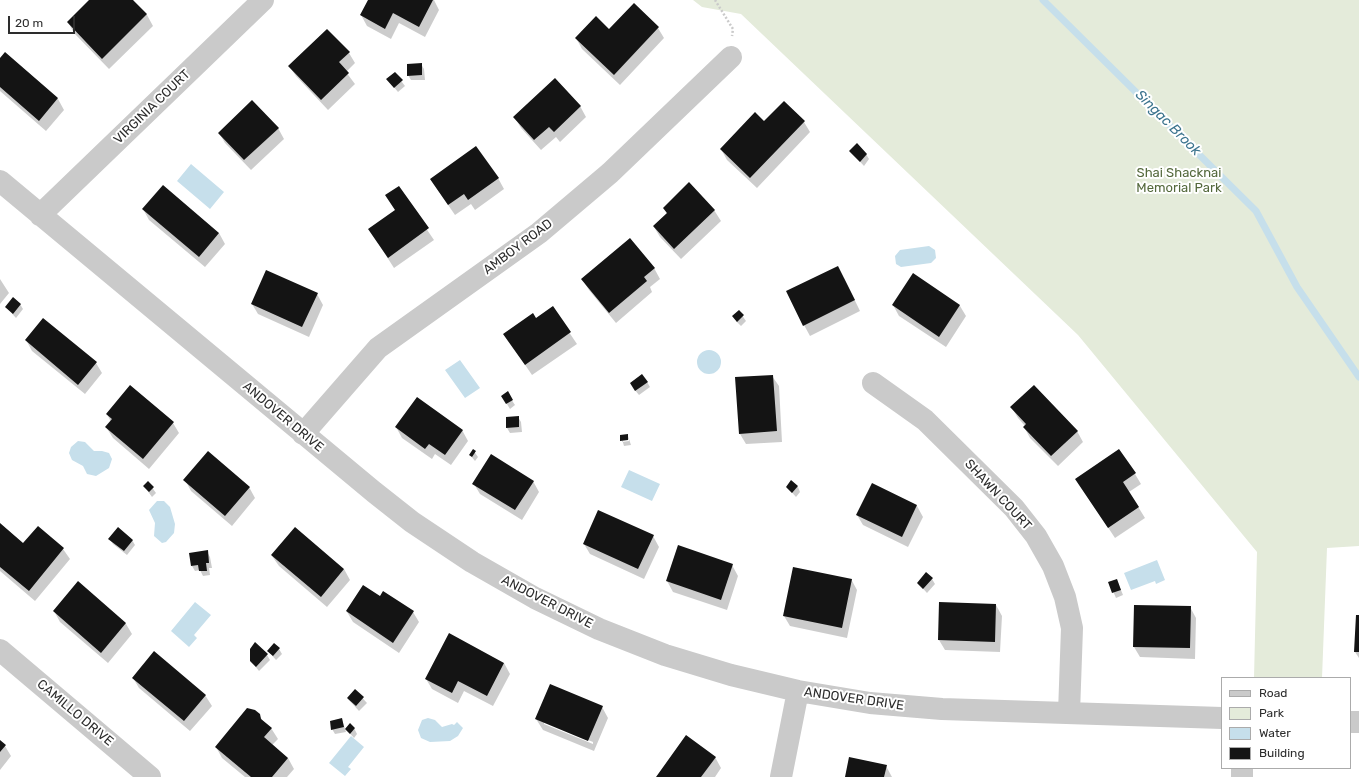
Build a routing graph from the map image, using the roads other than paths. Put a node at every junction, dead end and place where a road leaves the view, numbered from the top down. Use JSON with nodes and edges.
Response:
{"nodes":[{"id":1,"x":263,"y":0,"type":"edge"},
{"id":2,"x":731,"y":57,"type":"road end"},
{"id":3,"x":0,"y":181,"type":"edge"},
{"id":4,"x":40,"y":215,"type":"junction"},
{"id":5,"x":873,"y":383,"type":"dead end"},
{"id":6,"x":303,"y":434,"type":"junction"},
{"id":7,"x":0,"y":650,"type":"edge"},
{"id":8,"x":798,"y":691,"type":"junction"},
{"id":9,"x":1069,"y":713,"type":"junction"},
{"id":10,"x":1221,"y":718,"type":"edge"},
{"id":11,"x":150,"y":777,"type":"edge"},
{"id":12,"x":781,"y":777,"type":"edge"}],
"edges":[{"from":1,"to":4,"type":"street","name":"VIRGINIA COURT"},
{"from":2,"to":6,"type":"street","name":"AMBOY ROAD"},
{"from":3,"to":4,"type":"street","name":"ANDOVER DRIVE"},
{"from":4,"to":6,"type":"street","name":"ANDOVER DRIVE"},
{"from":5,"to":9,"type":"street","name":"SHAWN COURT"},
{"from":6,"to":8,"type":"street","name":"ANDOVER DRIVE"},
{"from":7,"to":11,"type":"street","name":"CAMILLO DRIVE"},
{"from":8,"to":9,"type":"street","name":"ANDOVER DRIVE"},
{"from":8,"to":12,"type":"street"},
{"from":9,"to":10,"type":"street","name":"ANDOVER DRIVE"}]}
